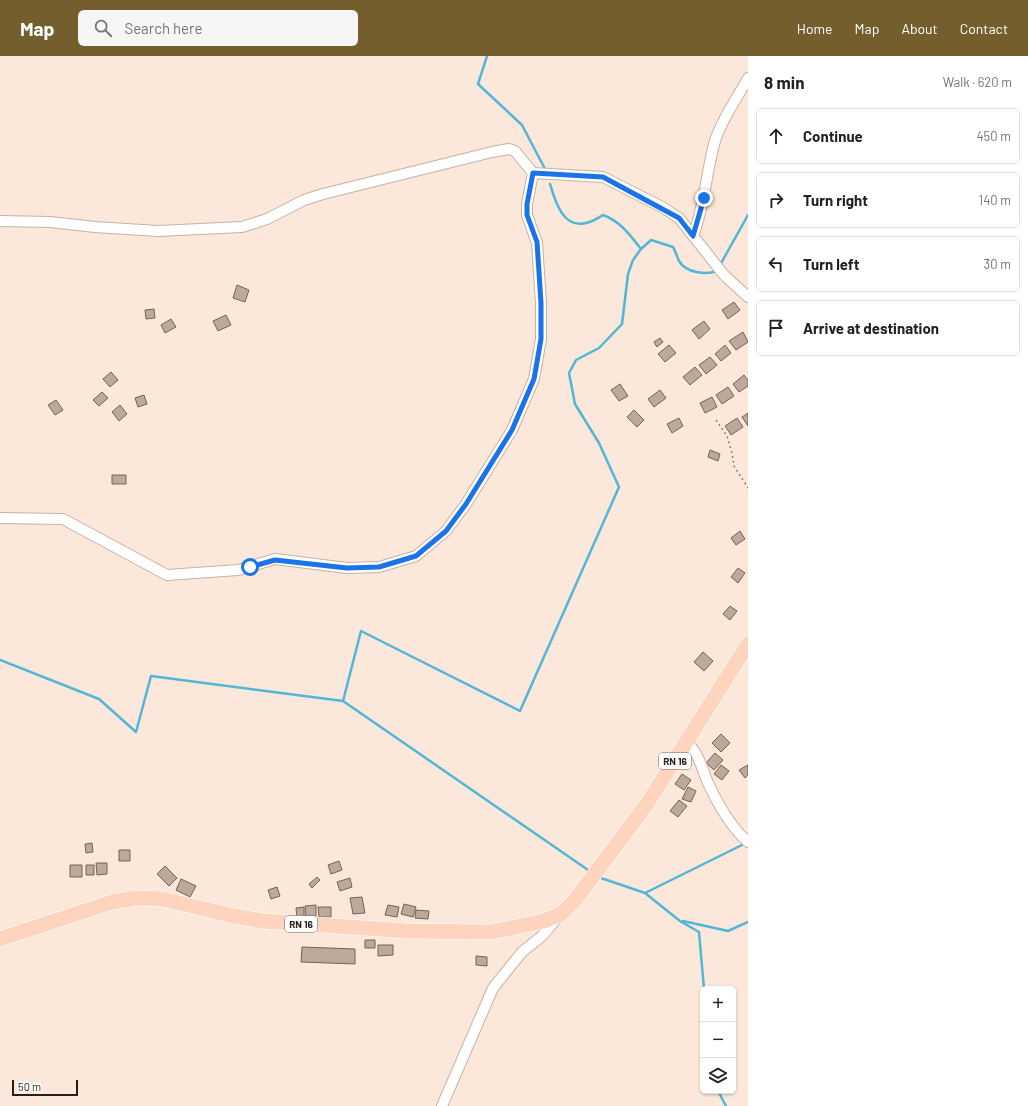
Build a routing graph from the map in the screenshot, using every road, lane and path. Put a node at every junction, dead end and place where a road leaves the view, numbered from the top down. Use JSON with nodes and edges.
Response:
{"nodes":[{"id":1,"x":748,"y":78,"type":"edge"},
{"id":2,"x":533,"y":173,"type":"junction"},
{"id":3,"x":0,"y":221,"type":"edge"},
{"id":4,"x":693,"y":236,"type":"junction"},
{"id":5,"x":748,"y":297,"type":"edge"},
{"id":6,"x":716,"y":420,"type":"dead end"},
{"id":7,"x":748,"y":488,"type":"edge"},
{"id":8,"x":0,"y":518,"type":"edge"},
{"id":9,"x":748,"y":644,"type":"edge"},
{"id":10,"x":686,"y":742,"type":"junction"},
{"id":11,"x":748,"y":842,"type":"edge"},
{"id":12,"x":561,"y":914,"type":"junction"},
{"id":13,"x":0,"y":939,"type":"edge"},
{"id":14,"x":442,"y":1106,"type":"edge"}],
"edges":[{"from":1,"to":4,"type":"street"},
{"from":2,"to":3,"type":"street"},
{"from":2,"to":4,"type":"street"},
{"from":2,"to":8,"type":"street"},
{"from":4,"to":5,"type":"street"},
{"from":6,"to":7,"type":"path"},
{"from":9,"to":10,"type":"main road","number":"RN 16"},
{"from":10,"to":11,"type":"street"},
{"from":10,"to":12,"type":"main road","number":"RN 16"},
{"from":12,"to":13,"type":"main road","number":"RN 16"},
{"from":12,"to":14,"type":"street"}]}
